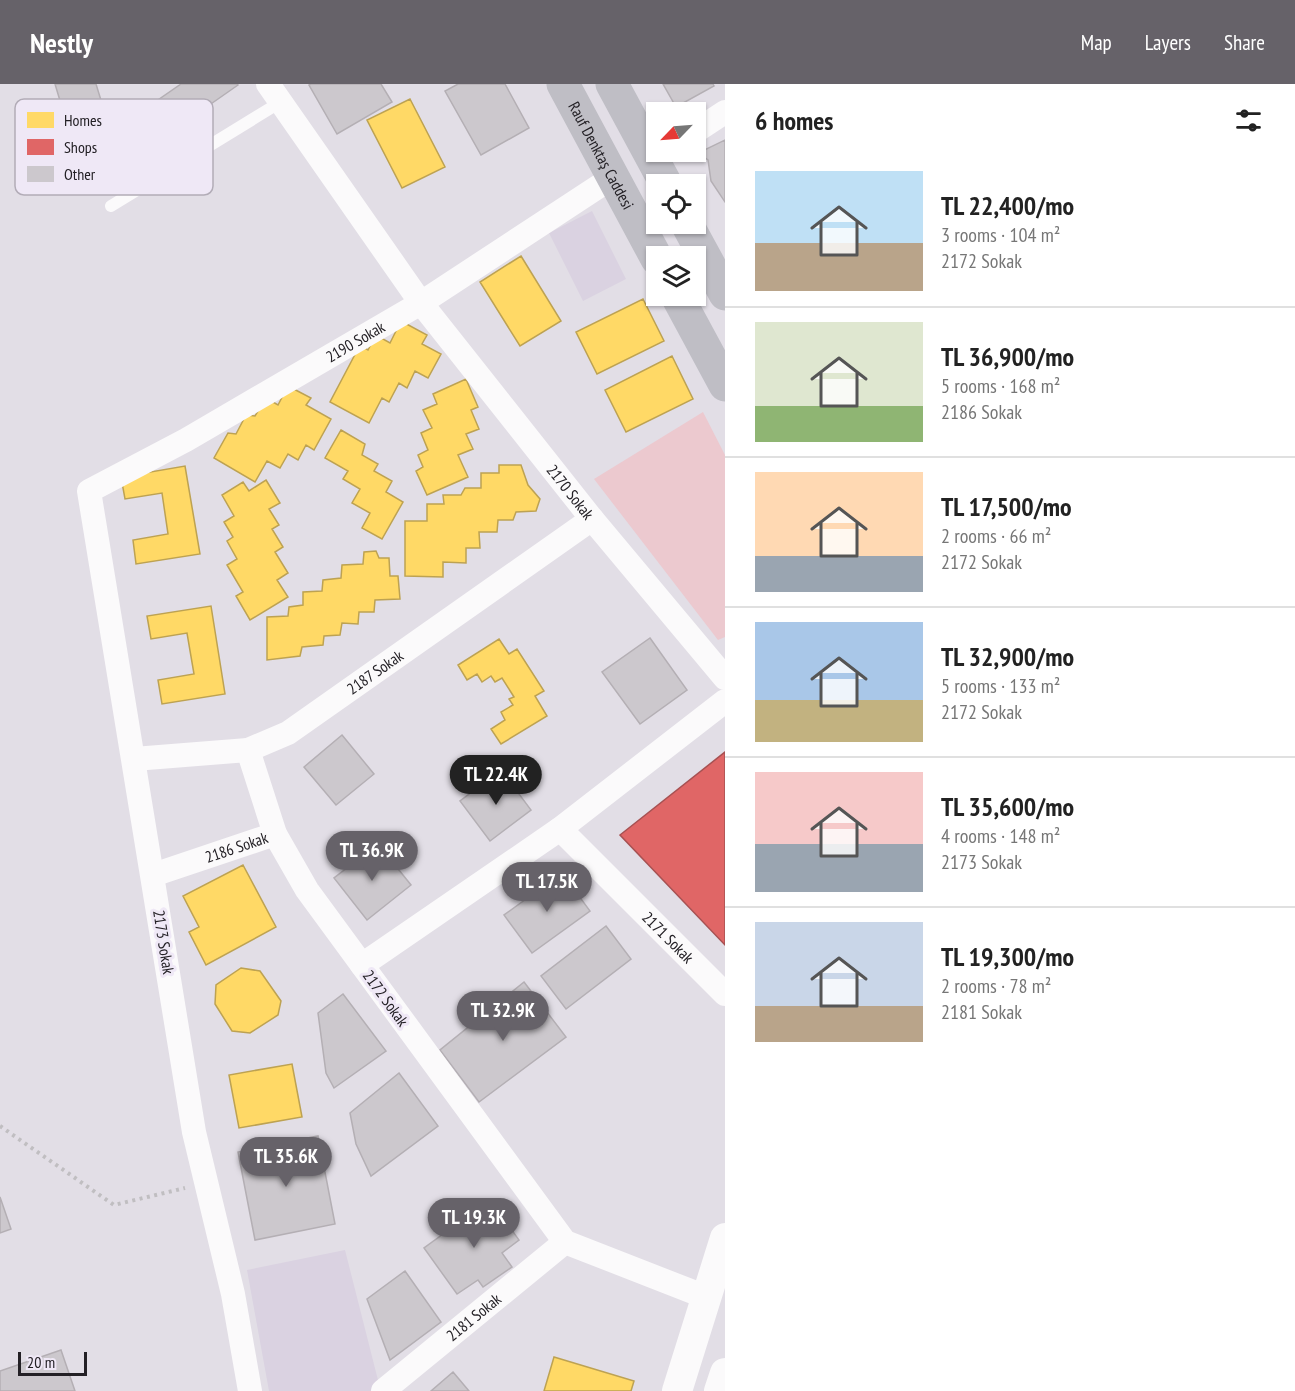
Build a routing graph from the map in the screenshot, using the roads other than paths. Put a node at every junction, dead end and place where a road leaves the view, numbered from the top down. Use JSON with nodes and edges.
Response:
{"nodes":[{"id":1,"x":563,"y":84,"type":"edge"},
{"id":2,"x":612,"y":84,"type":"edge"},
{"id":3,"x":274,"y":94,"type":"edge"},
{"id":4,"x":725,"y":112,"type":"edge"},
{"id":5,"x":706,"y":124,"type":"edge"},
{"id":6,"x":213,"y":136,"type":"edge"},
{"id":7,"x":661,"y":165,"type":"edge"},
{"id":8,"x":613,"y":177,"type":"junction"},
{"id":9,"x":127,"y":195,"type":"edge"},
{"id":10,"x":111,"y":206,"type":"dead end"},
{"id":11,"x":692,"y":234,"type":"edge"},
{"id":12,"x":650,"y":246,"type":"edge"},
{"id":13,"x":725,"y":294,"type":"edge"},
{"id":14,"x":421,"y":303,"type":"junction"},
{"id":15,"x":682,"y":306,"type":"edge"},
{"id":16,"x":725,"y":385,"type":"edge"},
{"id":17,"x":89,"y":491,"type":"joint"},
{"id":18,"x":592,"y":519,"type":"junction"},
{"id":19,"x":725,"y":678,"type":"edge"},
{"id":20,"x":725,"y":701,"type":"edge"},
{"id":21,"x":248,"y":750,"type":"junction"},
{"id":22,"x":134,"y":759,"type":"junction"},
{"id":23,"x":560,"y":830,"type":"junction"},
{"id":24,"x":275,"y":834,"type":"junction"},
{"id":25,"x":153,"y":875,"type":"junction"},
{"id":26,"x":362,"y":965,"type":"junction"},
{"id":27,"x":725,"y":994,"type":"edge"},
{"id":28,"x":725,"y":1238,"type":"edge"},
{"id":29,"x":566,"y":1242,"type":"junction"},
{"id":30,"x":706,"y":1297,"type":"junction"},
{"id":31,"x":725,"y":1373,"type":"edge"},
{"id":32,"x":250,"y":1391,"type":"edge"},
{"id":33,"x":382,"y":1391,"type":"edge"},
{"id":34,"x":677,"y":1391,"type":"edge"},
{"id":35,"x":719,"y":1391,"type":"edge"}],
"edges":[{"from":1,"to":8,"type":"main road","name":"Rauf Denktaş Caddesi"},
{"from":2,"to":7,"type":"main road"},
{"from":3,"to":6,"type":"lane"},
{"from":3,"to":14,"type":"street","name":"2170 Sokak"},
{"from":4,"to":5,"type":"street"},
{"from":8,"to":12,"type":"main road","name":"Rauf Denktaş Caddesi"},
{"from":8,"to":14,"type":"street","name":"2190 Sokak"},
{"from":9,"to":10,"type":"lane"},
{"from":11,"to":13,"type":"main road"},
{"from":14,"to":17,"type":"street","name":"2190 Sokak"},
{"from":14,"to":18,"type":"street","name":"2170 Sokak"},
{"from":15,"to":16,"type":"main road"},
{"from":17,"to":22,"type":"street","name":"2173 Sokak"},
{"from":18,"to":19,"type":"street","name":"2170 Sokak"},
{"from":18,"to":21,"type":"street","name":"2187 Sokak"},
{"from":20,"to":23,"type":"street","name":"2172 Sokak"},
{"from":21,"to":22,"type":"street","name":"2187 Sokak"},
{"from":21,"to":24,"type":"street"},
{"from":22,"to":25,"type":"street","name":"2173 Sokak"},
{"from":23,"to":26,"type":"street","name":"2172 Sokak"},
{"from":23,"to":27,"type":"street","name":"2171 Sokak"},
{"from":24,"to":25,"type":"street","name":"2186 Sokak"},
{"from":24,"to":26,"type":"street","name":"2186 Sokak"},
{"from":25,"to":32,"type":"street","name":"2173 Sokak"},
{"from":26,"to":29,"type":"street","name":"2172 Sokak"},
{"from":28,"to":30,"type":"street"},
{"from":29,"to":30,"type":"street"},
{"from":29,"to":33,"type":"street","name":"2181 Sokak"},
{"from":30,"to":34,"type":"street"},
{"from":31,"to":35,"type":"street"}]}
